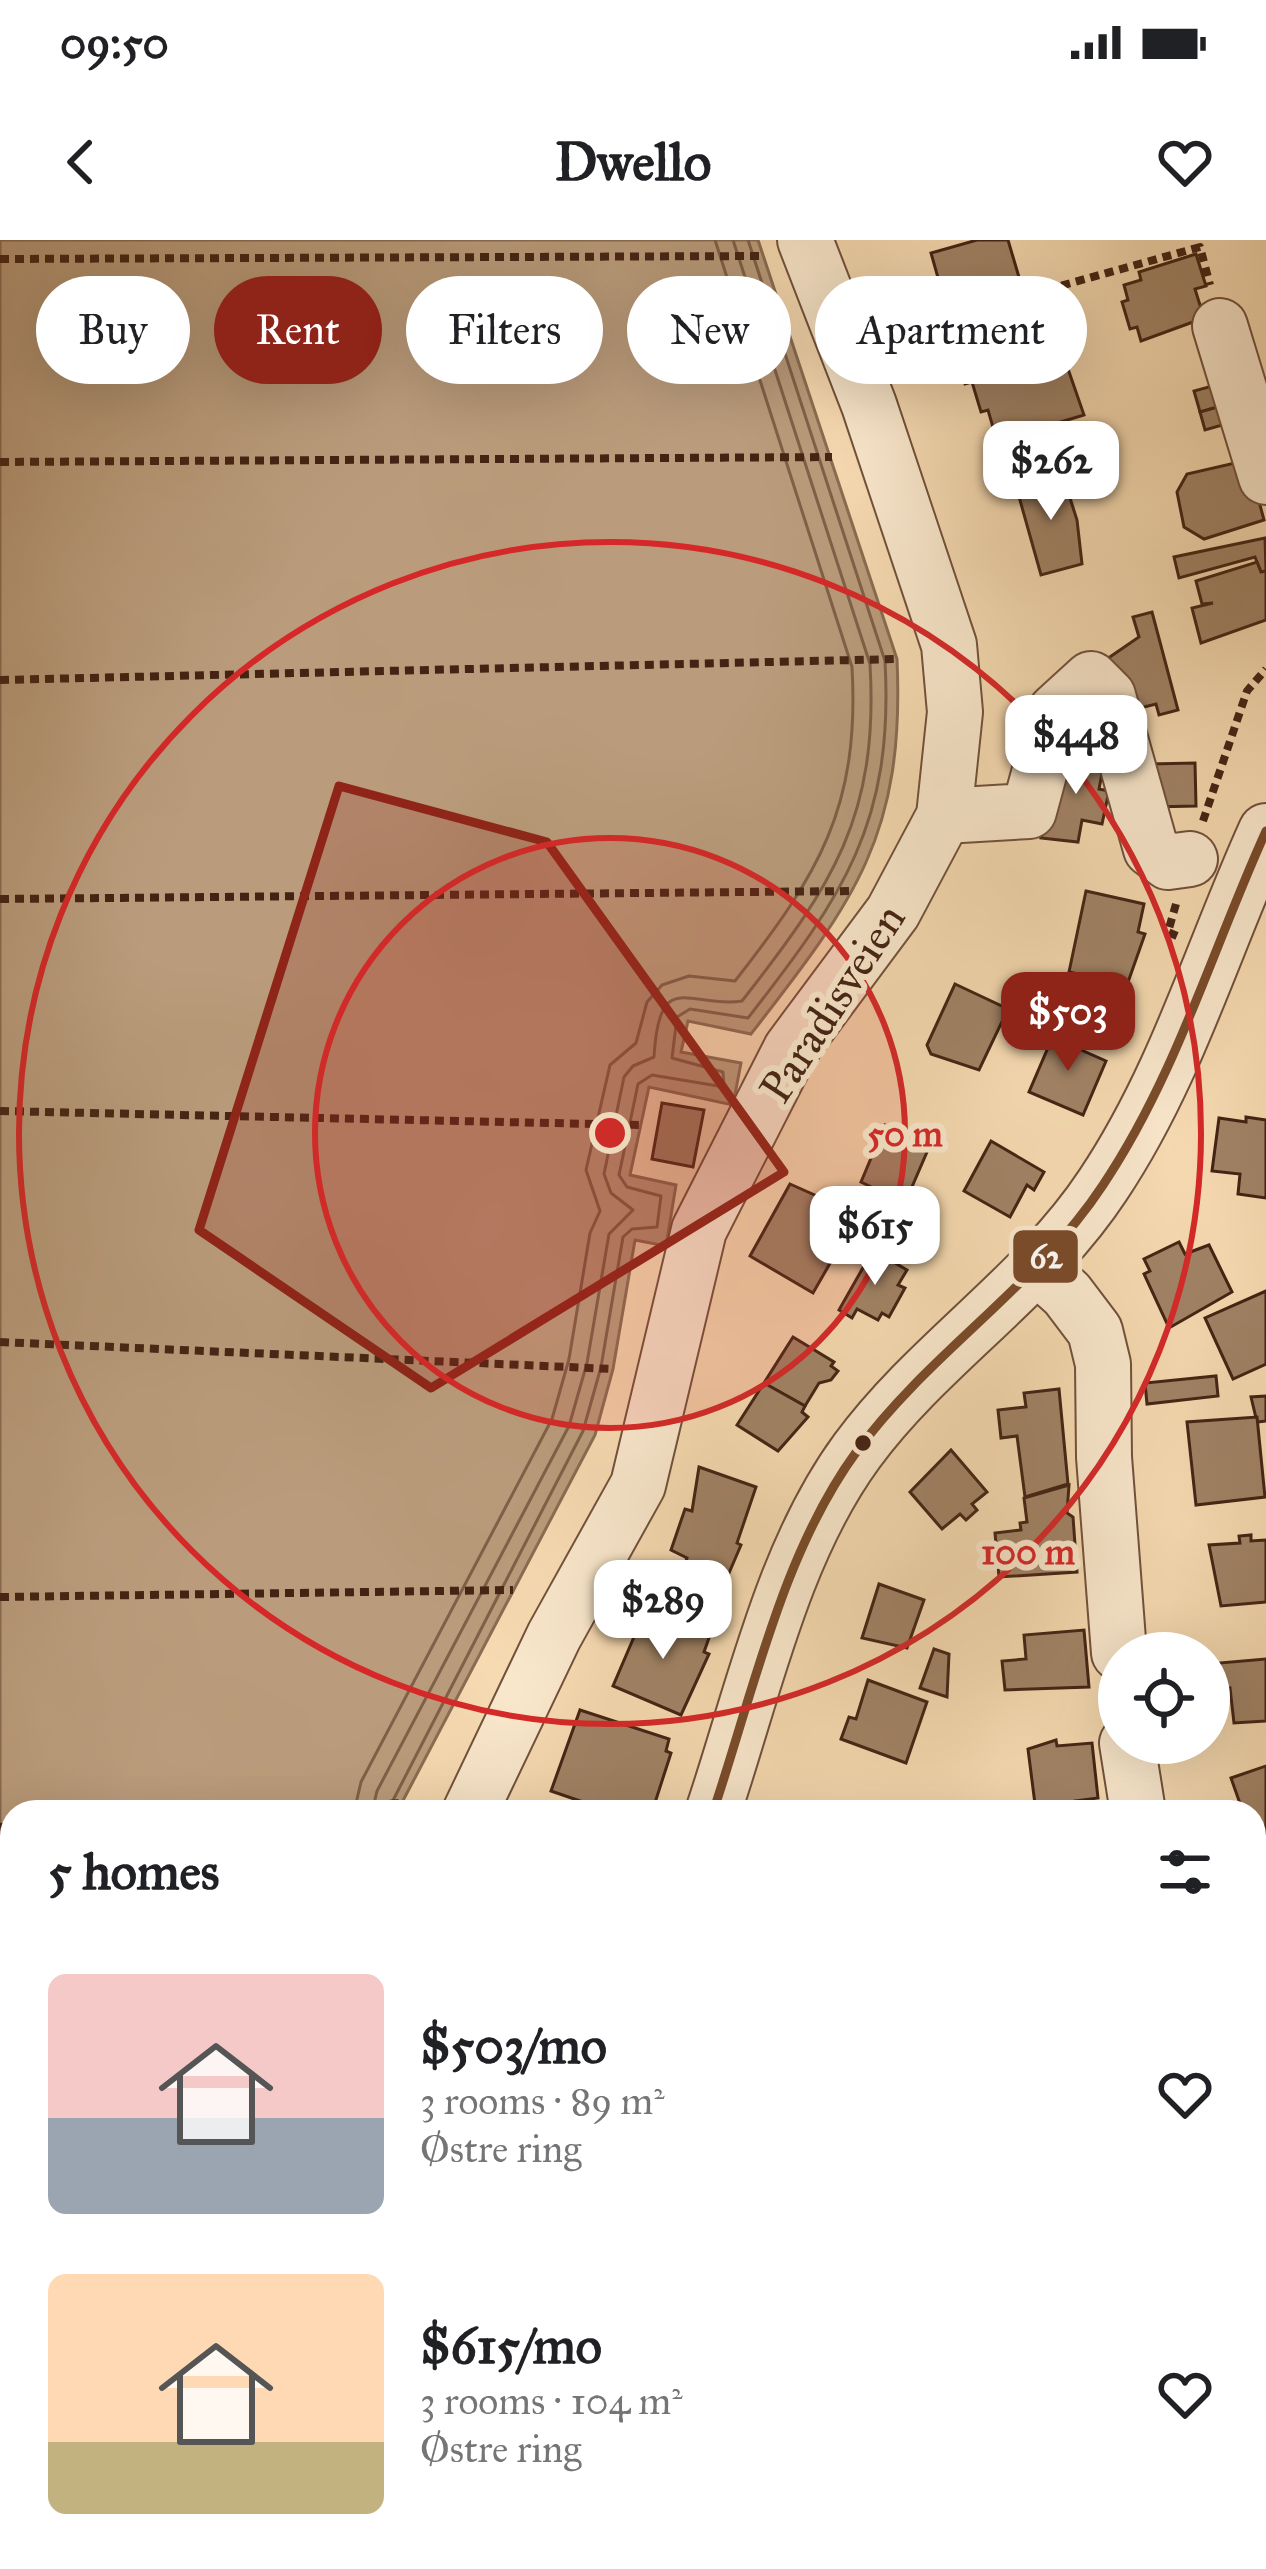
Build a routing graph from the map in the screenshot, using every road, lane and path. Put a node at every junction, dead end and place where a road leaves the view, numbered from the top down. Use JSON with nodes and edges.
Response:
{"nodes":[{"id":1,"x":784,"y":248,"type":"edge"},
{"id":2,"x":0,"y":259,"type":"edge"},
{"id":3,"x":1087,"y":280,"type":"edge"},
{"id":4,"x":815,"y":297,"type":"edge"},
{"id":5,"x":1220,"y":326,"type":"joint"},
{"id":6,"x":860,"y":384,"type":"edge"},
{"id":7,"x":832,"y":457,"type":"dead end"},
{"id":8,"x":0,"y":462,"type":"edge"},
{"id":9,"x":1266,"y":477,"type":"edge"},
{"id":10,"x":897,"y":659,"type":"dead end"},
{"id":11,"x":1266,"y":669,"type":"edge"},
{"id":12,"x":0,"y":680,"type":"edge"},
{"id":13,"x":944,"y":816,"type":"junction"},
{"id":14,"x":1266,"y":831,"type":"edge"},
{"id":15,"x":1190,"y":859,"type":"joint"},
{"id":16,"x":856,"y":891,"type":"dead end"},
{"id":17,"x":0,"y":899,"type":"edge"},
{"id":18,"x":0,"y":1111,"type":"edge"},
{"id":19,"x":641,"y":1125,"type":"dead end"},
{"id":20,"x":1037,"y":1267,"type":"junction"},
{"id":21,"x":0,"y":1342,"type":"edge"},
{"id":22,"x":613,"y":1370,"type":"dead end"},
{"id":23,"x":513,"y":1590,"type":"dead end"},
{"id":24,"x":0,"y":1597,"type":"edge"},
{"id":25,"x":1118,"y":1632,"type":"edge"},
{"id":26,"x":1130,"y":1764,"type":"edge"},
{"id":27,"x":476,"y":1800,"type":"edge"},
{"id":28,"x":717,"y":1800,"type":"edge"},
{"id":29,"x":1136,"y":1800,"type":"edge"}],
"edges":[{"from":1,"to":2,"type":"path"},
{"from":1,"to":4,"type":"street","name":"Paradisveien"},
{"from":3,"to":5,"type":"path"},
{"from":5,"to":9,"type":"street"},
{"from":6,"to":13,"type":"street","name":"Paradisveien"},
{"from":7,"to":8,"type":"path"},
{"from":10,"to":12,"type":"path"},
{"from":11,"to":15,"type":"path"},
{"from":13,"to":15,"type":"street"},
{"from":13,"to":27,"type":"street","name":"Paradisveien"},
{"from":14,"to":20,"type":"street"},
{"from":16,"to":17,"type":"path"},
{"from":18,"to":19,"type":"path"},
{"from":20,"to":25,"type":"street"},
{"from":20,"to":28,"type":"street"},
{"from":21,"to":22,"type":"path"},
{"from":23,"to":24,"type":"path"},
{"from":26,"to":29,"type":"street"}]}
